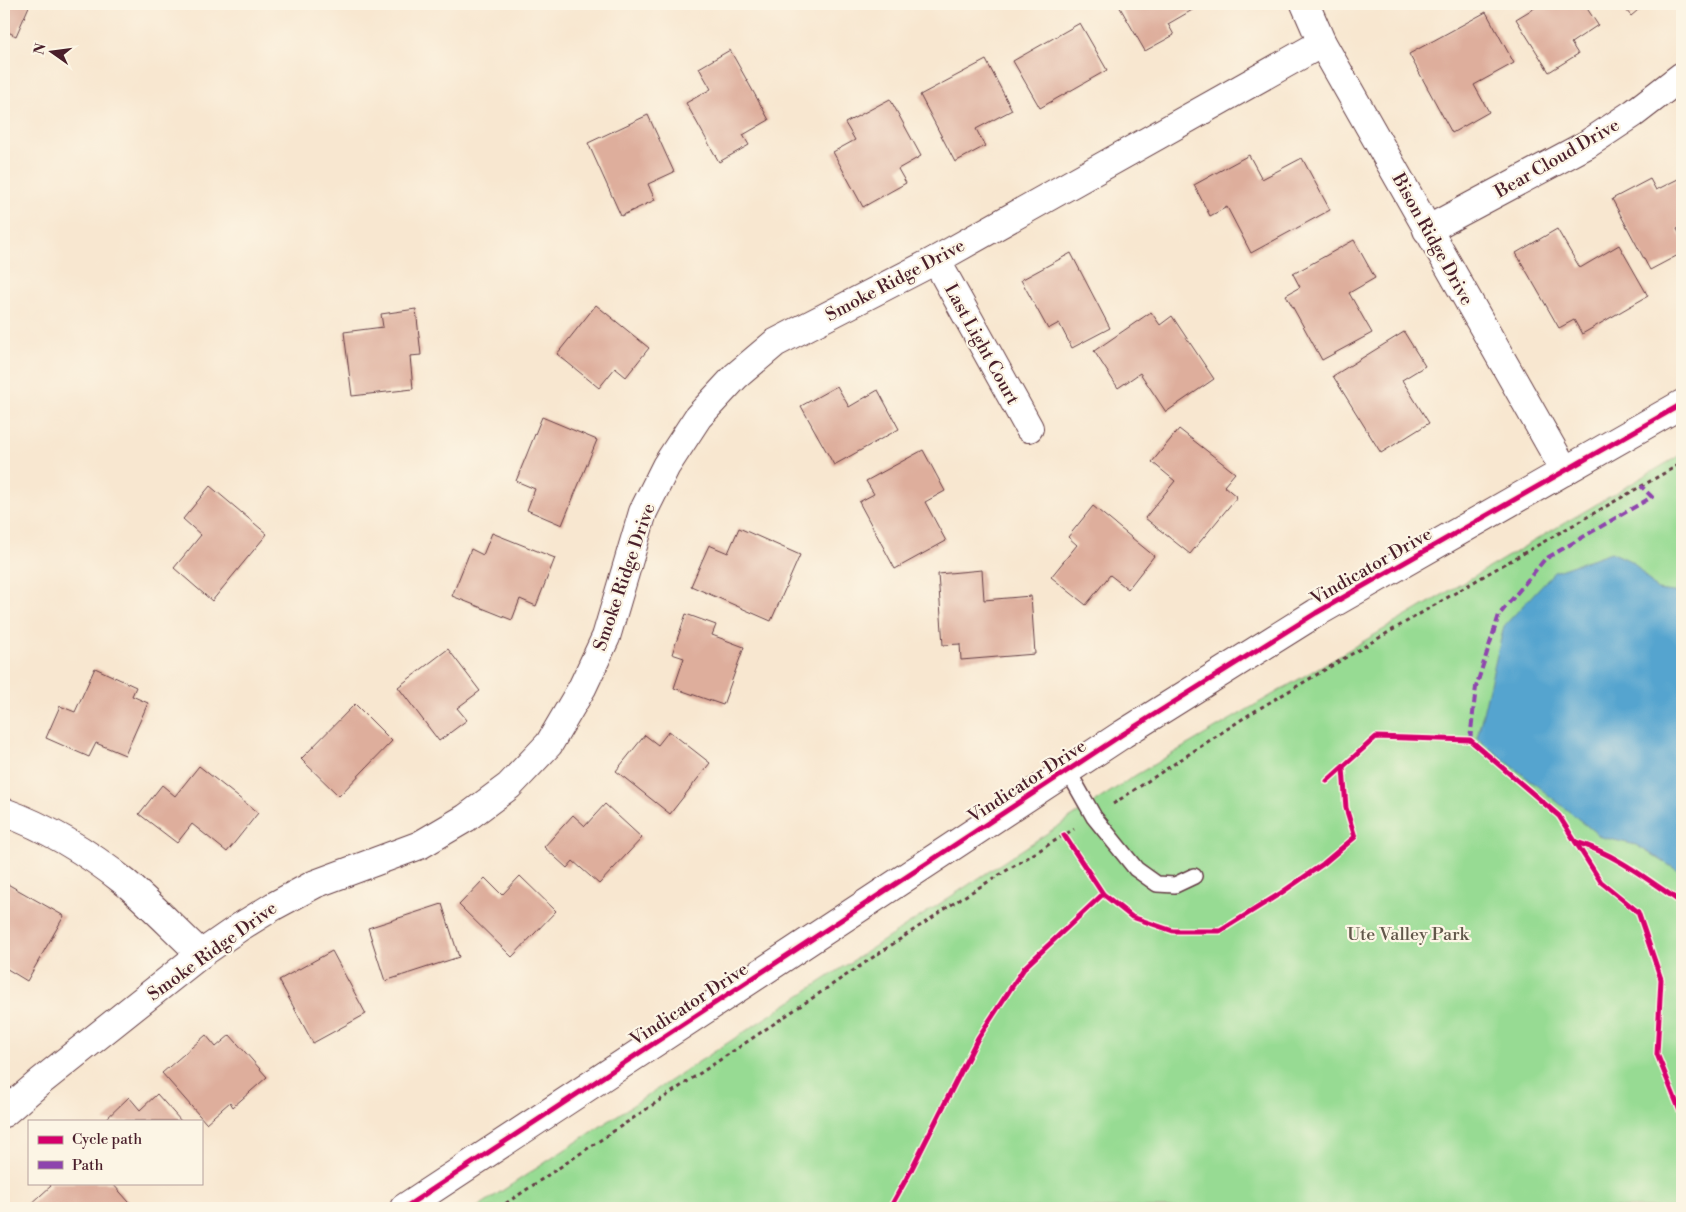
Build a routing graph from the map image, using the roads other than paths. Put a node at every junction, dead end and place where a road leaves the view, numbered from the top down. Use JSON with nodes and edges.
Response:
{"nodes":[{"id":1,"x":1305,"y":4,"type":"edge"},
{"id":2,"x":1322,"y":43,"type":"junction"},
{"id":3,"x":1682,"y":76,"type":"edge"},
{"id":4,"x":1427,"y":230,"type":"junction"},
{"id":5,"x":936,"y":260,"type":"junction"},
{"id":6,"x":1682,"y":404,"type":"edge"},
{"id":7,"x":1029,"y":428,"type":"dead end"},
{"id":8,"x":1565,"y":471,"type":"junction"},
{"id":9,"x":1068,"y":771,"type":"junction"},
{"id":10,"x":4,"y":812,"type":"edge"},
{"id":11,"x":1194,"y":876,"type":"dead end"},
{"id":12,"x":201,"y":954,"type":"junction"},
{"id":13,"x":4,"y":1113,"type":"edge"},
{"id":14,"x":404,"y":1208,"type":"edge"}],
"edges":[{"from":1,"to":2,"type":"street","name":"Bison Ridge Drive"},
{"from":2,"to":4,"type":"street","name":"Bison Ridge Drive"},
{"from":2,"to":5,"type":"street","name":"Smoke Ridge Drive"},
{"from":3,"to":4,"type":"street","name":"Bear Cloud Drive"},
{"from":4,"to":8,"type":"street","name":"Bison Ridge Drive"},
{"from":5,"to":7,"type":"street","name":"Last Light Court"},
{"from":5,"to":12,"type":"street","name":"Smoke Ridge Drive"},
{"from":6,"to":8,"type":"street","name":"Vindicator Drive"},
{"from":8,"to":9,"type":"street","name":"Vindicator Drive"},
{"from":9,"to":11,"type":"lane"},
{"from":9,"to":14,"type":"street","name":"Vindicator Drive"},
{"from":10,"to":12,"type":"street"},
{"from":12,"to":13,"type":"street","name":"Smoke Ridge Drive"}]}
